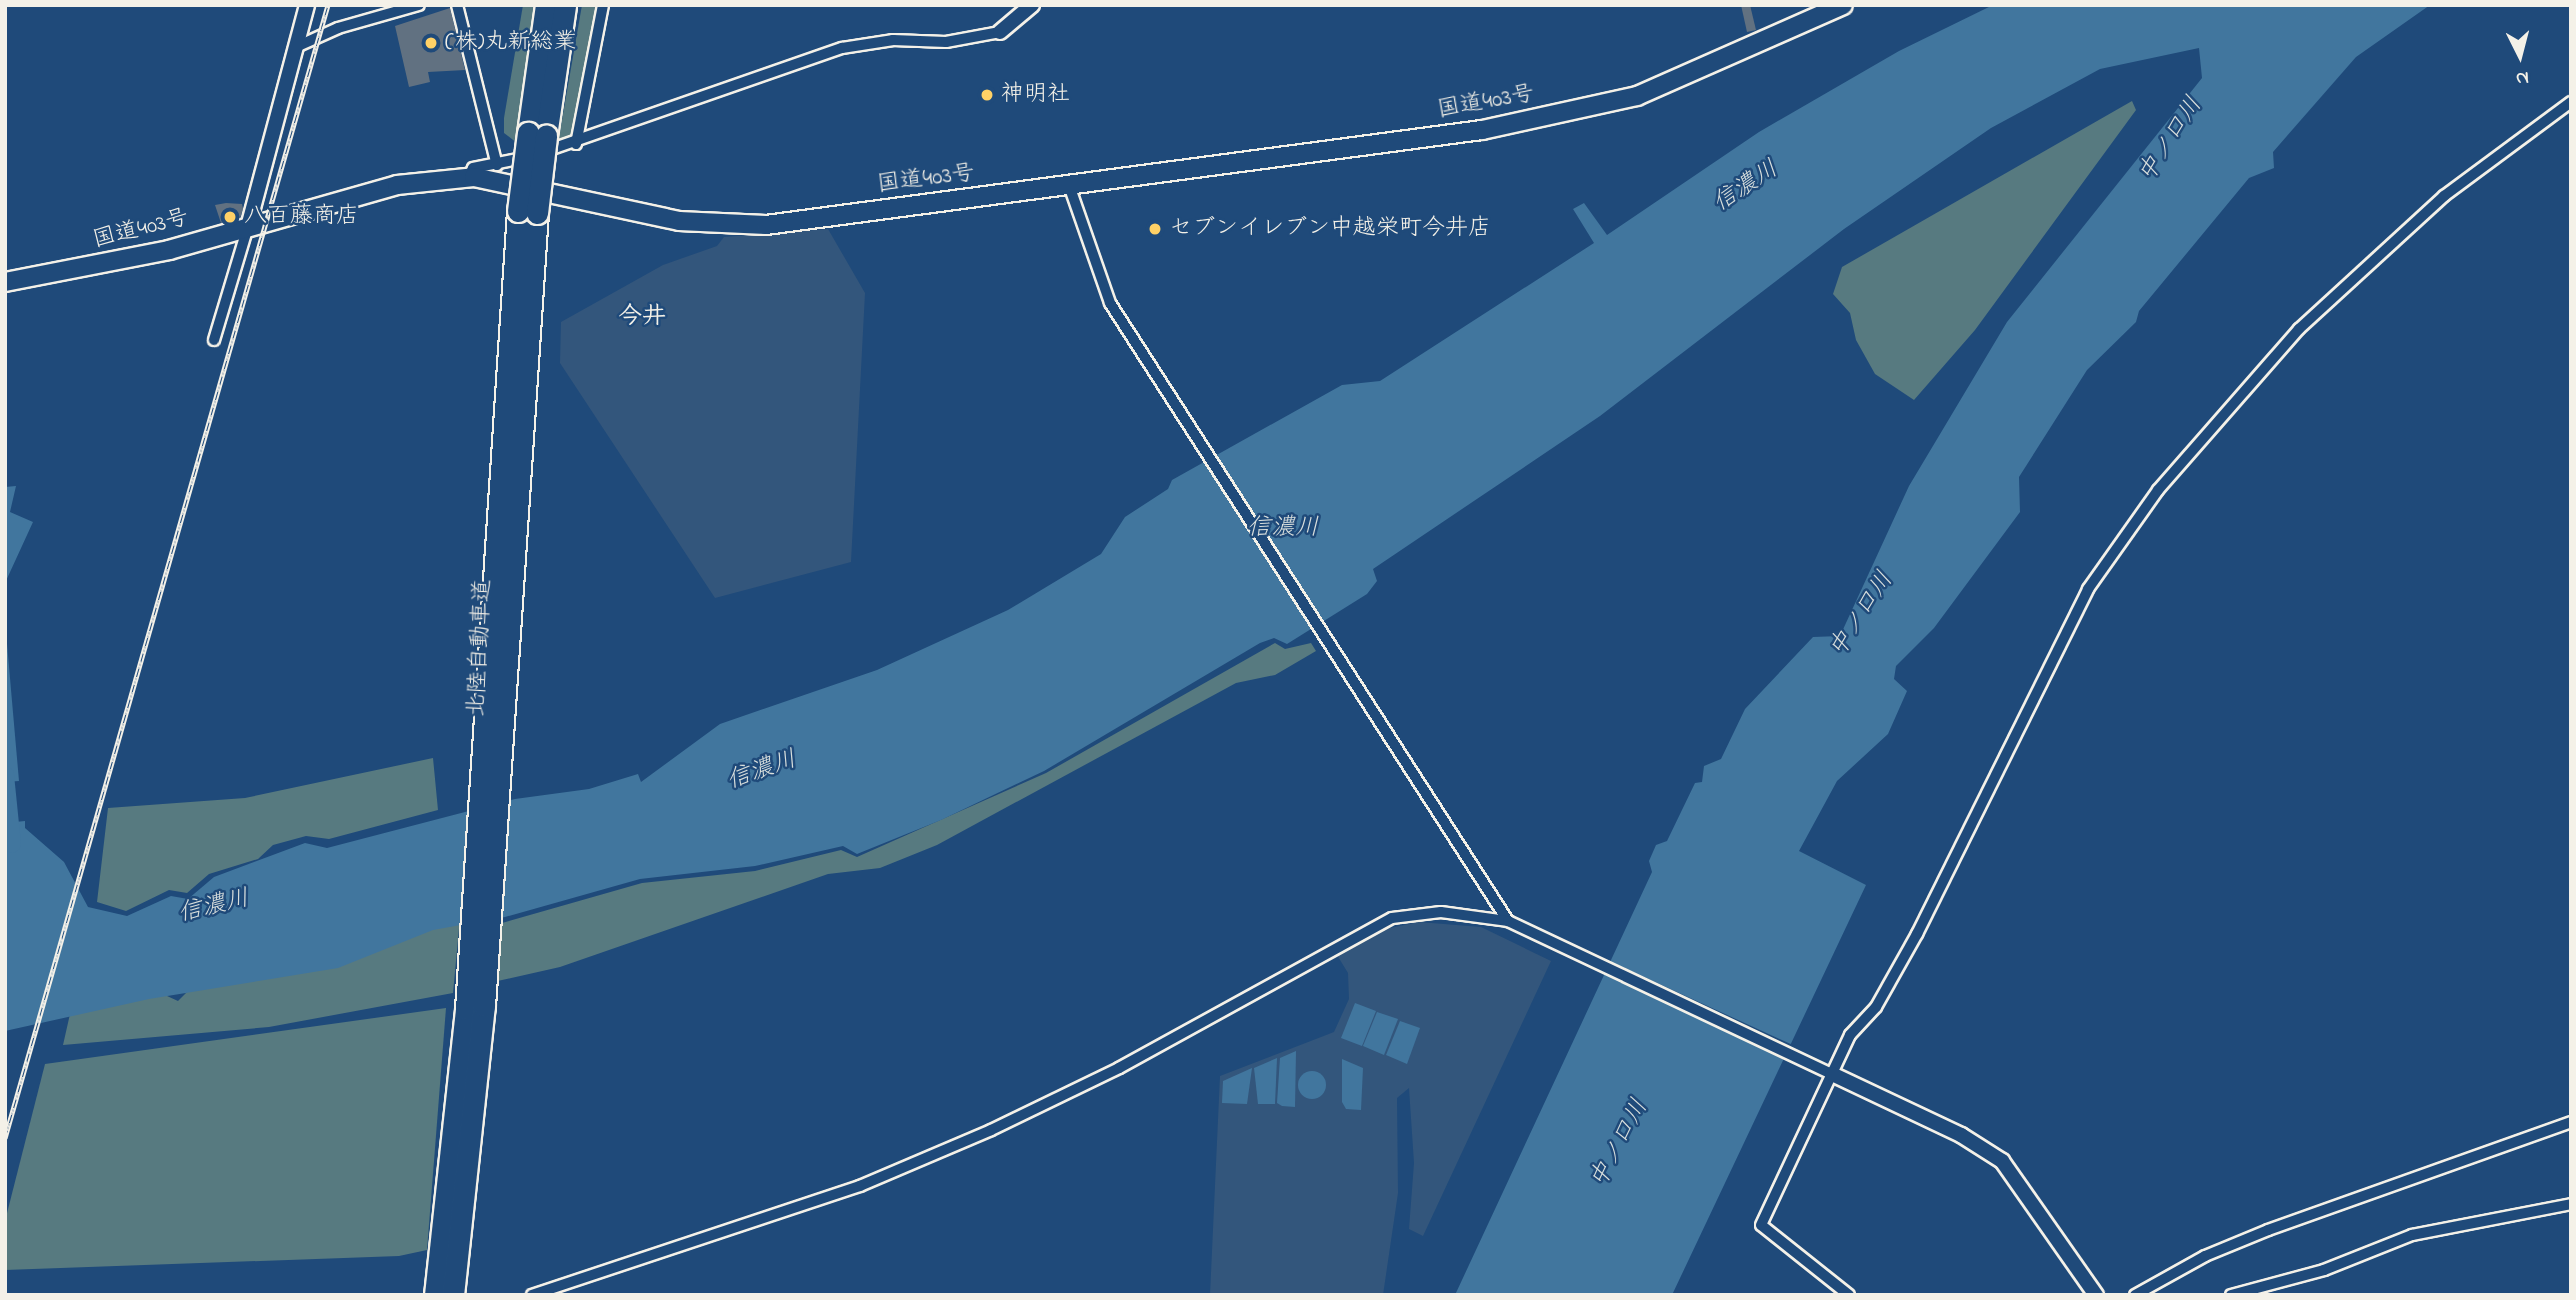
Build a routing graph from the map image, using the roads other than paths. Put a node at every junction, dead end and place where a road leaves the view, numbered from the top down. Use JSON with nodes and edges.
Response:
{"nodes":[{"id":1,"x":307,"y":5,"type":"edge"},
{"id":2,"x":419,"y":5,"type":"edge"},
{"id":3,"x":457,"y":5,"type":"edge"},
{"id":4,"x":546,"y":5,"type":"edge"},
{"id":5,"x":565,"y":5,"type":"edge"},
{"id":6,"x":603,"y":5,"type":"edge"},
{"id":7,"x":1032,"y":5,"type":"edge"},
{"id":8,"x":1843,"y":5,"type":"edge"},
{"id":9,"x":1000,"y":32,"type":"joint"},
{"id":10,"x":296,"y":47,"type":"junction"},
{"id":11,"x":2571,"y":102,"type":"edge"},
{"id":12,"x":537,"y":135,"type":"junction"},
{"id":13,"x":576,"y":144,"type":"junction"},
{"id":14,"x":497,"y":165,"type":"junction"},
{"id":15,"x":468,"y":178,"type":"junction"},
{"id":16,"x":1070,"y":188,"type":"junction"},
{"id":17,"x":528,"y":212,"type":"junction"},
{"id":18,"x":248,"y":227,"type":"junction"},
{"id":19,"x":5,"y":282,"type":"edge"},
{"id":20,"x":214,"y":340,"type":"dead end"},
{"id":21,"x":1508,"y":921,"type":"junction"},
{"id":22,"x":1832,"y":1074,"type":"junction"},
{"id":23,"x":2571,"y":1122,"type":"edge"},
{"id":24,"x":2571,"y":1203,"type":"edge"},
{"id":25,"x":445,"y":1288,"type":"edge"},
{"id":26,"x":532,"y":1295,"type":"edge"},
{"id":27,"x":1850,"y":1295,"type":"edge"},
{"id":28,"x":2096,"y":1295,"type":"edge"},
{"id":29,"x":2136,"y":1295,"type":"edge"},
{"id":30,"x":2231,"y":1295,"type":"edge"}],
"edges":[{"from":1,"to":10,"type":"street"},
{"from":2,"to":10,"type":"street"},
{"from":3,"to":14,"type":"street"},
{"from":4,"to":12,"type":"highway","name":"北陸自動車道"},
{"from":5,"to":12,"type":"highway","name":"北陸自動車道"},
{"from":6,"to":13,"type":"street"},
{"from":7,"to":9,"type":"street"},
{"from":8,"to":16,"type":"highway","name":"国道403号"},
{"from":9,"to":13,"type":"street"},
{"from":10,"to":18,"type":"street"},
{"from":11,"to":22,"type":"street"},
{"from":12,"to":17,"type":"highway","name":"北陸自動車道","bridge":true},
{"from":13,"to":14,"type":"street"},
{"from":14,"to":15,"type":"street"},
{"from":15,"to":16,"type":"highway","name":"国道403号"},
{"from":15,"to":18,"type":"highway","name":"国道403号"},
{"from":16,"to":21,"type":"street"},
{"from":17,"to":25,"type":"highway","name":"北陸自動車道"},
{"from":17,"to":25,"type":"highway","name":"北陸自動車道"},
{"from":18,"to":19,"type":"highway","name":"国道403号"},
{"from":18,"to":20,"type":"street"},
{"from":21,"to":22,"type":"street"},
{"from":21,"to":26,"type":"street"},
{"from":22,"to":27,"type":"street"},
{"from":22,"to":28,"type":"street"},
{"from":23,"to":29,"type":"street"},
{"from":24,"to":30,"type":"street"}]}
